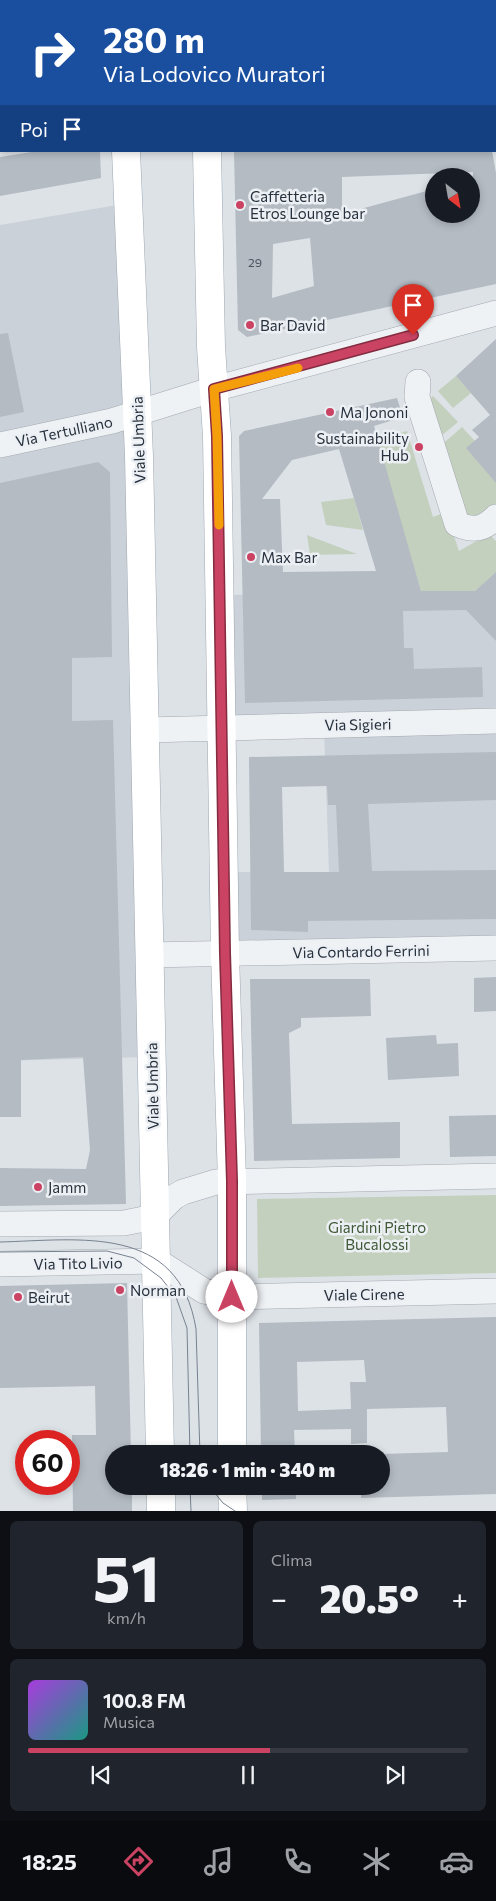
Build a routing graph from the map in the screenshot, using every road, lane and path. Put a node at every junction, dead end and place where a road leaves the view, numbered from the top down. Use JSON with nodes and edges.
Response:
{"nodes":[{"id":1,"x":126,"y":152,"type":"edge"},
{"id":2,"x":207,"y":152,"type":"edge"},
{"id":3,"x":496,"y":313,"type":"edge"},
{"id":4,"x":418,"y":382,"type":"dead end"},
{"id":5,"x":214,"y":389,"type":"junction"},
{"id":6,"x":137,"y":413,"type":"junction"},
{"id":7,"x":0,"y":445,"type":"edge"},
{"id":8,"x":496,"y":517,"type":"edge"},
{"id":9,"x":496,"y":721,"type":"edge"},
{"id":10,"x":221,"y":727,"type":"junction"},
{"id":11,"x":146,"y":730,"type":"junction"},
{"id":12,"x":496,"y":948,"type":"edge"},
{"id":13,"x":225,"y":953,"type":"junction"},
{"id":14,"x":149,"y":955,"type":"junction"},
{"id":15,"x":496,"y":1176,"type":"edge"},
{"id":16,"x":232,"y":1181,"type":"junction"},
{"id":17,"x":154,"y":1217,"type":"junction"},
{"id":18,"x":0,"y":1224,"type":"edge"},
{"id":19,"x":157,"y":1261,"type":"junction"},
{"id":20,"x":0,"y":1264,"type":"edge"},
{"id":21,"x":496,"y":1291,"type":"edge"},
{"id":22,"x":232,"y":1297,"type":"junction"},
{"id":23,"x":160,"y":1445,"type":"edge"},
{"id":24,"x":232,"y":1445,"type":"edge"},
{"id":25,"x":161,"y":1495,"type":"edge"},
{"id":26,"x":232,"y":1495,"type":"edge"},
{"id":27,"x":161,"y":1511,"type":"edge"},
{"id":28,"x":233,"y":1511,"type":"edge"}],
"edges":[{"from":1,"to":6,"type":"main road","name":"Viale Umbria"},
{"from":2,"to":5,"type":"main road"},
{"from":3,"to":5,"type":"street","name":"Via Tertulliano"},
{"from":4,"to":8,"type":"street"},
{"from":5,"to":6,"type":"street","name":"Via Tertulliano"},
{"from":5,"to":10,"type":"main road"},
{"from":6,"to":7,"type":"street","name":"Via Tertulliano"},
{"from":6,"to":11,"type":"main road","name":"Viale Umbria"},
{"from":9,"to":10,"type":"street","name":"Via Sigieri"},
{"from":10,"to":11,"type":"street"},
{"from":10,"to":13,"type":"main road"},
{"from":11,"to":14,"type":"main road","name":"Viale Umbria"},
{"from":12,"to":13,"type":"street","name":"Via Contardo Ferrini"},
{"from":13,"to":14,"type":"street"},
{"from":13,"to":16,"type":"main road"},
{"from":14,"to":17,"type":"main road","name":"Viale Umbria"},
{"from":15,"to":16,"type":"street"},
{"from":16,"to":17,"type":"street"},
{"from":16,"to":22,"type":"main road"},
{"from":17,"to":18,"type":"street"},
{"from":17,"to":19,"type":"main road","name":"Viale Umbria"},
{"from":19,"to":20,"type":"street","name":"Via Tito Livio"},
{"from":19,"to":22,"type":"street"},
{"from":19,"to":23,"type":"main road","name":"Viale Umbria"},
{"from":21,"to":22,"type":"street","name":"Viale Cirene"},
{"from":22,"to":24,"type":"main road"},
{"from":25,"to":27,"type":"main road"},
{"from":26,"to":28,"type":"main road"}]}
